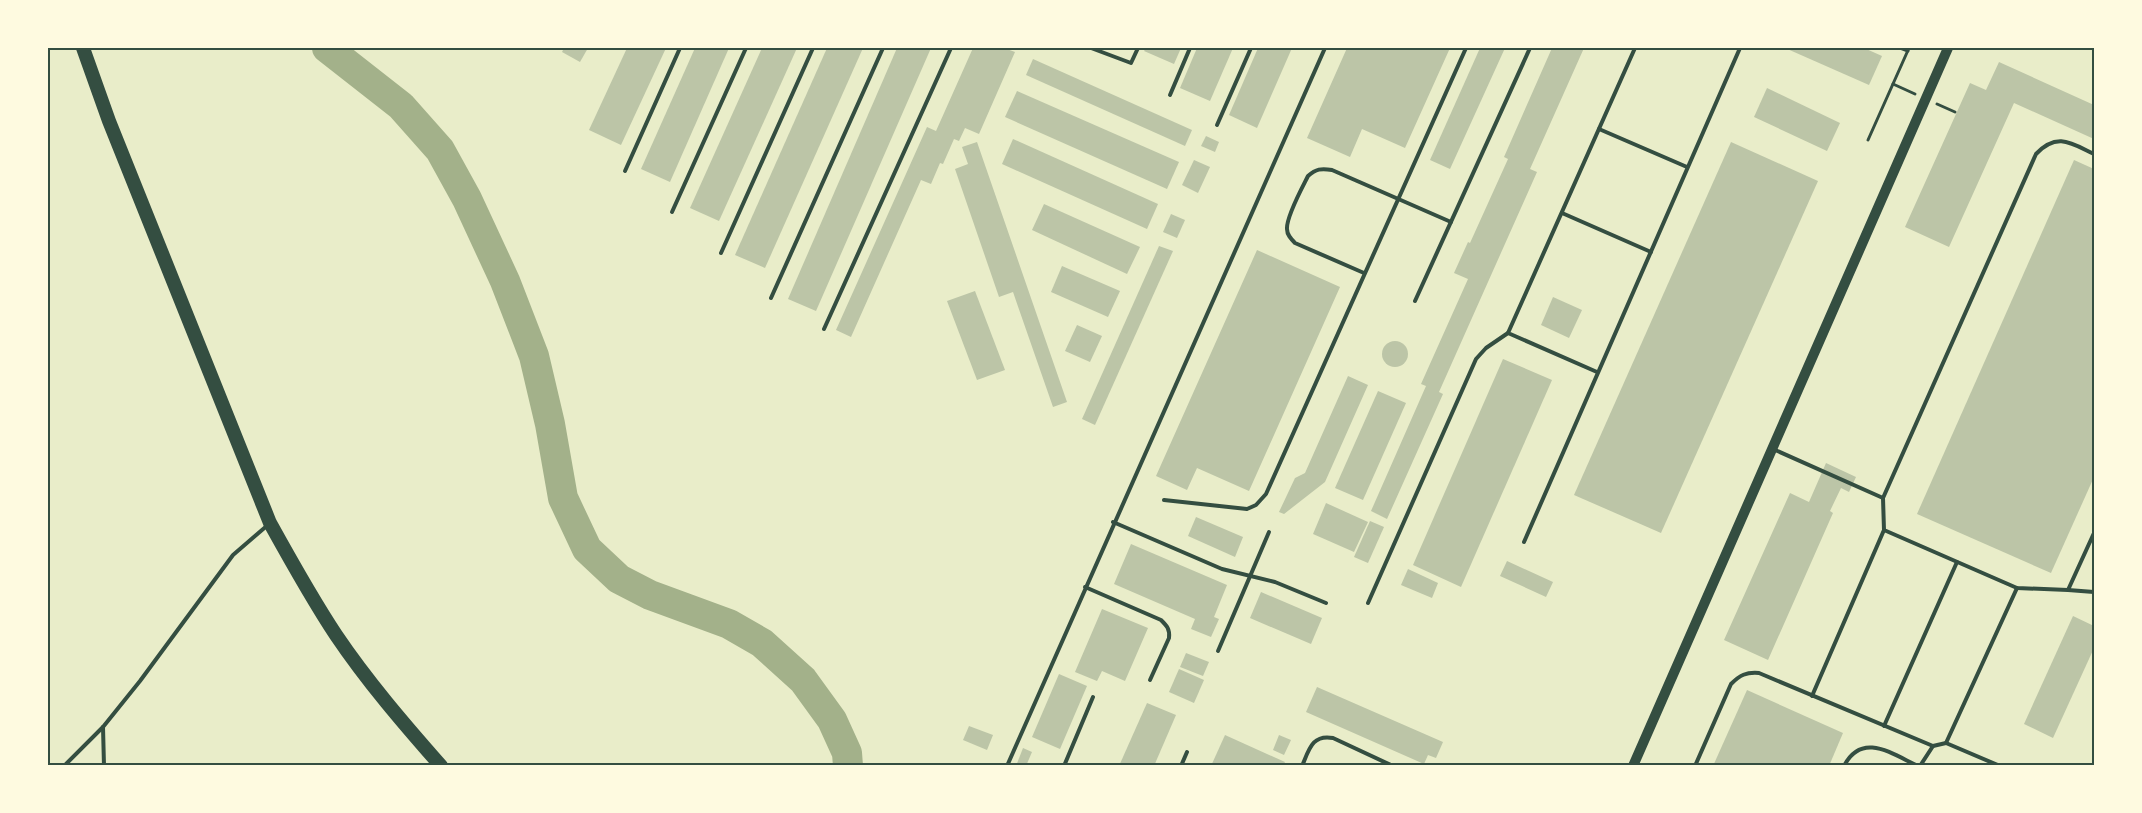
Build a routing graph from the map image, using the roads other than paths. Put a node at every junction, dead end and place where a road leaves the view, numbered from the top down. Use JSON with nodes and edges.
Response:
{"nodes":[{"id":1,"x":83,"y":48,"type":"edge"},
{"id":2,"x":680,"y":48,"type":"edge"},
{"id":3,"x":746,"y":48,"type":"edge"},
{"id":4,"x":813,"y":48,"type":"edge"},
{"id":5,"x":883,"y":48,"type":"edge"},
{"id":6,"x":951,"y":48,"type":"edge"},
{"id":7,"x":1091,"y":48,"type":"edge"},
{"id":8,"x":1138,"y":48,"type":"edge"},
{"id":9,"x":1190,"y":48,"type":"edge"},
{"id":10,"x":1252,"y":48,"type":"edge"},
{"id":11,"x":1325,"y":48,"type":"edge"},
{"id":12,"x":1466,"y":48,"type":"edge"},
{"id":13,"x":1530,"y":48,"type":"edge"},
{"id":14,"x":1635,"y":48,"type":"edge"},
{"id":15,"x":1740,"y":48,"type":"edge"},
{"id":16,"x":1948,"y":48,"type":"edge"},
{"id":17,"x":1170,"y":95,"type":"dead end"},
{"id":18,"x":1217,"y":125,"type":"dead end"},
{"id":19,"x":1599,"y":129,"type":"junction"},
{"id":20,"x":2094,"y":154,"type":"edge"},
{"id":21,"x":1687,"y":168,"type":"junction"},
{"id":22,"x":624,"y":171,"type":"dead end"},
{"id":23,"x":1397,"y":198,"type":"junction"},
{"id":24,"x":672,"y":212,"type":"dead end"},
{"id":25,"x":1562,"y":213,"type":"junction"},
{"id":26,"x":1451,"y":222,"type":"junction"},
{"id":27,"x":1651,"y":252,"type":"junction"},
{"id":28,"x":722,"y":253,"type":"dead end"},
{"id":29,"x":1364,"y":273,"type":"junction"},
{"id":30,"x":771,"y":298,"type":"dead end"},
{"id":31,"x":1415,"y":301,"type":"dead end"},
{"id":32,"x":824,"y":329,"type":"dead end"},
{"id":33,"x":1508,"y":333,"type":"junction"},
{"id":34,"x":1597,"y":372,"type":"junction"},
{"id":35,"x":1772,"y":449,"type":"junction"},
{"id":36,"x":1882,"y":498,"type":"junction"},
{"id":37,"x":1164,"y":500,"type":"dead end"},
{"id":38,"x":1114,"y":522,"type":"junction"},
{"id":39,"x":270,"y":523,"type":"junction"},
{"id":40,"x":1884,"y":530,"type":"junction"},
{"id":41,"x":1269,"y":532,"type":"dead end"},
{"id":42,"x":2094,"y":533,"type":"edge"},
{"id":43,"x":1524,"y":542,"type":"dead end"},
{"id":44,"x":1957,"y":562,"type":"junction"},
{"id":45,"x":1250,"y":576,"type":"junction"},
{"id":46,"x":1084,"y":587,"type":"junction"},
{"id":47,"x":2017,"y":588,"type":"junction"},
{"id":48,"x":2068,"y":590,"type":"junction"},
{"id":49,"x":2094,"y":592,"type":"edge"},
{"id":50,"x":1326,"y":603,"type":"dead end"},
{"id":51,"x":1368,"y":603,"type":"dead end"},
{"id":52,"x":1218,"y":651,"type":"dead end"},
{"id":53,"x":1150,"y":680,"type":"dead end"},
{"id":54,"x":1812,"y":696,"type":"junction"},
{"id":55,"x":1093,"y":697,"type":"dead end"},
{"id":56,"x":1884,"y":726,"type":"junction"},
{"id":57,"x":103,"y":727,"type":"junction"},
{"id":58,"x":1946,"y":743,"type":"junction"},
{"id":59,"x":1933,"y":746,"type":"junction"},
{"id":60,"x":1187,"y":752,"type":"dead end"},
{"id":61,"x":64,"y":766,"type":"edge"},
{"id":62,"x":104,"y":766,"type":"edge"},
{"id":63,"x":441,"y":766,"type":"edge"},
{"id":64,"x":1006,"y":766,"type":"edge"},
{"id":65,"x":1064,"y":766,"type":"edge"},
{"id":66,"x":1181,"y":766,"type":"edge"},
{"id":67,"x":1302,"y":766,"type":"edge"},
{"id":68,"x":1393,"y":766,"type":"edge"},
{"id":69,"x":1633,"y":766,"type":"edge"},
{"id":70,"x":1695,"y":766,"type":"edge"},
{"id":71,"x":1844,"y":766,"type":"edge"},
{"id":72,"x":1919,"y":766,"type":"edge"},
{"id":73,"x":2000,"y":766,"type":"edge"}],
"edges":[{"from":1,"to":39,"type":"highway"},
{"from":2,"to":22,"type":"lane"},
{"from":3,"to":24,"type":"lane"},
{"from":4,"to":28,"type":"lane"},
{"from":5,"to":30,"type":"lane"},
{"from":6,"to":32,"type":"lane"},
{"from":7,"to":8,"type":"lane"},
{"from":9,"to":17,"type":"lane"},
{"from":10,"to":18,"type":"lane"},
{"from":11,"to":38,"type":"lane"},
{"from":12,"to":23,"type":"lane"},
{"from":13,"to":26,"type":"lane"},
{"from":14,"to":19,"type":"lane"},
{"from":15,"to":21,"type":"lane"},
{"from":16,"to":35,"type":"main road"},
{"from":19,"to":21,"type":"lane"},
{"from":19,"to":25,"type":"lane"},
{"from":20,"to":36,"type":"lane"},
{"from":21,"to":27,"type":"lane"},
{"from":23,"to":26,"type":"lane"},
{"from":23,"to":29,"type":"lane"},
{"from":23,"to":29,"type":"lane"},
{"from":25,"to":27,"type":"lane"},
{"from":25,"to":33,"type":"lane"},
{"from":26,"to":31,"type":"lane"},
{"from":27,"to":34,"type":"lane"},
{"from":29,"to":37,"type":"lane"},
{"from":33,"to":34,"type":"lane"},
{"from":33,"to":51,"type":"lane"},
{"from":34,"to":43,"type":"lane"},
{"from":35,"to":36,"type":"lane"},
{"from":35,"to":69,"type":"main road"},
{"from":36,"to":40,"type":"lane"},
{"from":38,"to":45,"type":"lane"},
{"from":38,"to":46,"type":"lane"},
{"from":39,"to":57,"type":"lane"},
{"from":39,"to":63,"type":"highway"},
{"from":40,"to":44,"type":"lane"},
{"from":40,"to":54,"type":"lane"},
{"from":41,"to":45,"type":"lane"},
{"from":42,"to":48,"type":"lane"},
{"from":44,"to":47,"type":"lane"},
{"from":44,"to":56,"type":"lane"},
{"from":45,"to":50,"type":"lane"},
{"from":45,"to":52,"type":"lane"},
{"from":46,"to":53,"type":"lane"},
{"from":46,"to":64,"type":"lane"},
{"from":47,"to":48,"type":"lane"},
{"from":47,"to":58,"type":"lane"},
{"from":48,"to":49,"type":"lane"},
{"from":54,"to":56,"type":"lane"},
{"from":54,"to":70,"type":"lane"},
{"from":55,"to":65,"type":"lane"},
{"from":56,"to":59,"type":"lane"},
{"from":57,"to":61,"type":"lane"},
{"from":57,"to":62,"type":"lane"},
{"from":58,"to":59,"type":"lane"},
{"from":58,"to":73,"type":"lane"},
{"from":59,"to":72,"type":"lane"},
{"from":60,"to":66,"type":"lane"},
{"from":67,"to":68,"type":"lane"},
{"from":71,"to":72,"type":"lane"}]}
